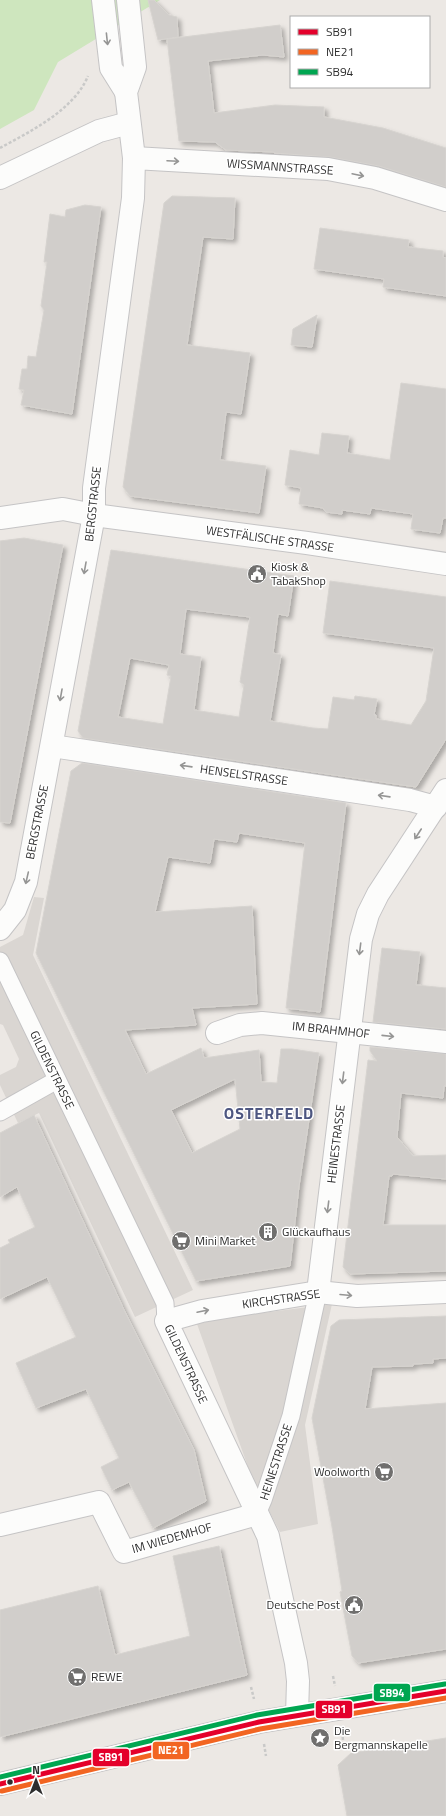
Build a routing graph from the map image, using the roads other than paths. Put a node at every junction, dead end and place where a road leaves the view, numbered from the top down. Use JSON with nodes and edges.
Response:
{"nodes":[{"id":1,"x":103,"y":0,"type":"edge"},
{"id":2,"x":128,"y":0,"type":"edge"},
{"id":3,"x":126,"y":92,"type":"junction"},
{"id":4,"x":129,"y":123,"type":"junction"},
{"id":5,"x":134,"y":158,"type":"junction"},
{"id":6,"x":0,"y":178,"type":"edge"},
{"id":7,"x":446,"y":200,"type":"edge"},
{"id":8,"x":94,"y":515,"type":"junction"},
{"id":9,"x":0,"y":518,"type":"edge"},
{"id":10,"x":446,"y":564,"type":"edge"},
{"id":11,"x":52,"y":746,"type":"junction"},
{"id":12,"x":441,"y":798,"type":"edge"},
{"id":13,"x":0,"y":929,"type":"edge"},
{"id":14,"x":0,"y":961,"type":"edge"},
{"id":15,"x":349,"y":1032,"type":"junction"},
{"id":16,"x":217,"y":1033,"type":"dead end"},
{"id":17,"x":446,"y":1042,"type":"edge"},
{"id":18,"x":57,"y":1080,"type":"junction"},
{"id":19,"x":0,"y":1112,"type":"edge"},
{"id":20,"x":318,"y":1292,"type":"junction"},
{"id":21,"x":446,"y":1292,"type":"edge"},
{"id":22,"x":166,"y":1321,"type":"junction"},
{"id":23,"x":257,"y":1514,"type":"junction"},
{"id":24,"x":0,"y":1524,"type":"edge"},
{"id":25,"x":446,"y":1691,"type":"edge"},
{"id":26,"x":296,"y":1715,"type":"junction"},
{"id":27,"x":0,"y":1784,"type":"edge"}],
"edges":[{"from":1,"to":3,"type":"street","name":"BERGSTRASSE","one_way":true},
{"from":2,"to":3,"type":"street","name":"BERGSTRASSE"},
{"from":3,"to":4,"type":"street","name":"BERGSTRASSE"},
{"from":4,"to":5,"type":"street","name":"BERGSTRASSE"},
{"from":4,"to":6,"type":"street"},
{"from":5,"to":7,"type":"street","name":"WISSMANNSTRASSE","one_way":true},
{"from":5,"to":8,"type":"street","name":"BERGSTRASSE"},
{"from":8,"to":9,"type":"street","name":"WESTFÄLISCHE STRASSE"},
{"from":8,"to":10,"type":"street","name":"WESTFÄLISCHE STRASSE"},
{"from":8,"to":11,"type":"street","name":"BERGSTRASSE","one_way":true},
{"from":12,"to":11,"type":"street","name":"HENSELSTRASSE","one_way":true},
{"from":11,"to":13,"type":"street","name":"BERGSTRASSE","one_way":true},
{"from":12,"to":15,"type":"street","name":"HEINESTRASSE","one_way":true},
{"from":14,"to":18,"type":"street","name":"GILDENSTRASSE"},
{"from":15,"to":16,"type":"street","name":"IM BRAHMHOF"},
{"from":15,"to":17,"type":"street","name":"IM BRAHMHOF","one_way":true},
{"from":15,"to":20,"type":"street","name":"HEINESTRASSE","one_way":true},
{"from":18,"to":19,"type":"street"},
{"from":18,"to":22,"type":"street","name":"GILDENSTRASSE"},
{"from":20,"to":21,"type":"street","name":"KIRCHSTRASSE","one_way":true},
{"from":22,"to":20,"type":"street","name":"KIRCHSTRASSE","one_way":true},
{"from":20,"to":23,"type":"street","name":"HEINESTRASSE"},
{"from":22,"to":23,"type":"street","name":"GILDENSTRASSE"},
{"from":23,"to":24,"type":"street","name":"IM WIEDEMHOF"},
{"from":23,"to":26,"type":"street","name":"GILDENSTRASSE"},
{"from":25,"to":26,"type":"street"},
{"from":26,"to":27,"type":"street"}]}
